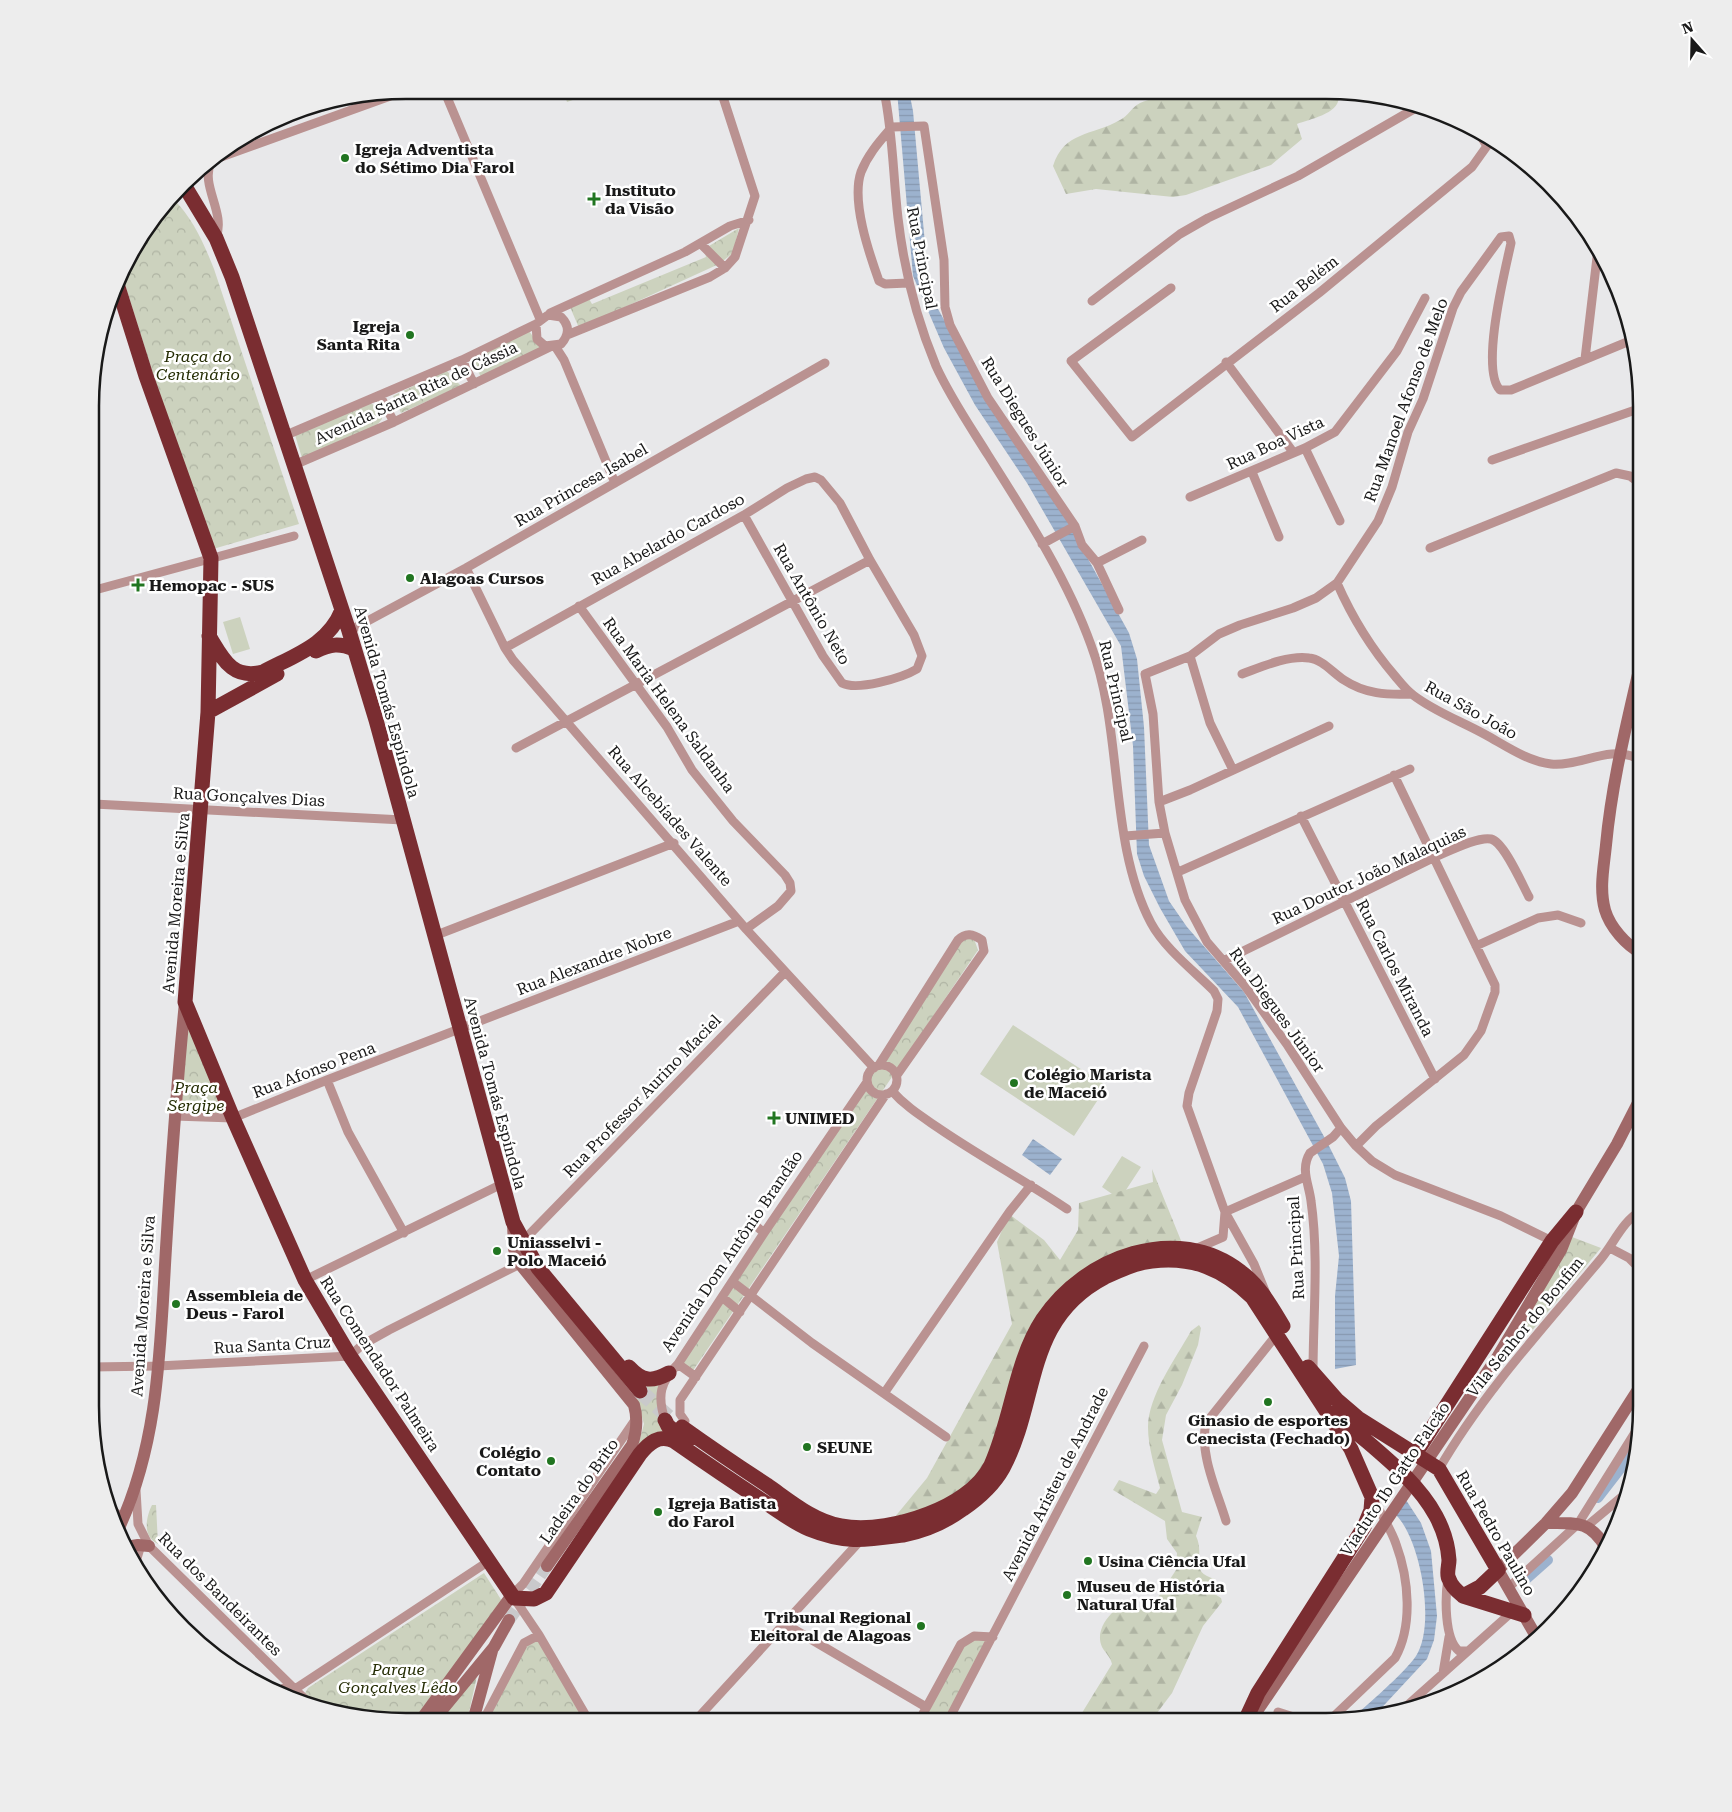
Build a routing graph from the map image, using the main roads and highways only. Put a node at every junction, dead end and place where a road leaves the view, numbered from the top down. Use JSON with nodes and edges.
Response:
{"nodes":[{"id":1,"x":187,"y":191,"type":"edge"},
{"id":2,"x":120,"y":293,"type":"edge"},
{"id":3,"x":342,"y":610,"type":"junction"},
{"id":4,"x":209,"y":636,"type":"junction"},
{"id":5,"x":354,"y":649,"type":"junction"},
{"id":6,"x":232,"y":668,"type":"junction"},
{"id":7,"x":238,"y":694,"type":"junction"},
{"id":8,"x":1633,"y":694,"type":"edge"},
{"id":9,"x":208,"y":712,"type":"junction"},
{"id":10,"x":1633,"y":947,"type":"edge"},
{"id":11,"x":185,"y":1002,"type":"junction"},
{"id":12,"x":1633,"y":1113,"type":"edge"},
{"id":13,"x":1576,"y":1212,"type":"joint"},
{"id":14,"x":513,"y":1222,"type":"junction"},
{"id":15,"x":1557,"y":1245,"type":"junction"},
{"id":16,"x":549,"y":1282,"type":"junction"},
{"id":17,"x":673,"y":1368,"type":"road end"},
{"id":18,"x":1633,"y":1397,"type":"edge"},
{"id":19,"x":637,"y":1398,"type":"junction"},
{"id":20,"x":1320,"y":1402,"type":"junction"},
{"id":21,"x":665,"y":1420,"type":"tunnel mouth"},
{"id":22,"x":684,"y":1424,"type":"tunnel mouth"},
{"id":23,"x":1416,"y":1453,"type":"junction"},
{"id":24,"x":734,"y":1483,"type":"junction"},
{"id":25,"x":121,"y":1521,"type":"edge"},
{"id":26,"x":1546,"y":1522,"type":"junction"},
{"id":27,"x":1602,"y":1542,"type":"edge"},
{"id":28,"x":145,"y":1546,"type":"road end"},
{"id":29,"x":133,"y":1547,"type":"edge"},
{"id":30,"x":547,"y":1566,"type":"tunnel mouth"},
{"id":31,"x":1498,"y":1570,"type":"junction"},
{"id":32,"x":1463,"y":1596,"type":"junction"},
{"id":33,"x":513,"y":1597,"type":"junction"},
{"id":34,"x":1519,"y":1613,"type":"junction"},
{"id":35,"x":509,"y":1620,"type":"tunnel mouth"},
{"id":36,"x":1533,"y":1633,"type":"edge"},
{"id":37,"x":494,"y":1646,"type":"junction"},
{"id":38,"x":426,"y":1713,"type":"edge"},
{"id":39,"x":440,"y":1713,"type":"edge"},
{"id":40,"x":475,"y":1713,"type":"edge"},
{"id":41,"x":1248,"y":1713,"type":"edge"},
{"id":42,"x":1255,"y":1713,"type":"edge"}],
"edges":[{"from":1,"to":3,"type":"highway","name":"Avenida Tomás Espíndola"},
{"from":2,"to":4,"type":"highway","name":"Avenida Moreira e Silva"},
{"from":3,"to":5,"type":"highway","name":"Avenida Tomás Espíndola"},
{"from":3,"to":6,"type":"highway"},
{"from":4,"to":6,"type":"highway"},
{"from":4,"to":9,"type":"highway","name":"Avenida Moreira e Silva"},
{"from":5,"to":7,"type":"highway"},
{"from":5,"to":14,"type":"highway","name":"Avenida Tomás Espíndola"},
{"from":6,"to":7,"type":"highway"},
{"from":7,"to":9,"type":"highway"},
{"from":8,"to":10,"type":"main road"},
{"from":9,"to":11,"type":"highway","name":"Avenida Moreira e Silva"},
{"from":11,"to":25,"type":"main road","name":"Avenida Moreira e Silva"},
{"from":11,"to":33,"type":"highway","name":"Rua Comendador Palmeira"},
{"from":12,"to":13,"type":"main road"},
{"from":13,"to":15,"type":"highway"},
{"from":14,"to":16,"type":"highway","name":"Avenida Tomás Espíndola"},
{"from":14,"to":19,"type":"main road"},
{"from":15,"to":23,"type":"highway"},
{"from":15,"to":42,"type":"main road","name":"Viaduto Ib Gatto Falcão"},
{"from":16,"to":17,"type":"highway"},
{"from":16,"to":19,"type":"highway","name":"Avenida Tomás Espíndola"},
{"from":18,"to":26,"type":"main road"},
{"from":19,"to":30,"type":"main road","name":"Ladeira do Brito"},
{"from":20,"to":24,"type":"highway"},
{"from":20,"to":32,"type":"highway"},
{"from":20,"to":41,"type":"highway"},
{"from":21,"to":24,"type":"highway"},
{"from":22,"to":23,"type":"highway","name":"Rua Pedro Paulino"},
{"from":23,"to":31,"type":"highway","name":"Rua Pedro Paulino"},
{"from":24,"to":33,"type":"highway"},
{"from":26,"to":27,"type":"main road"},
{"from":26,"to":31,"type":"main road"},
{"from":28,"to":29,"type":"main road"},
{"from":31,"to":32,"type":"highway"},
{"from":31,"to":34,"type":"main road","name":"Rua Pedro Paulino"},
{"from":32,"to":34,"type":"highway"},
{"from":33,"to":38,"type":"main road"},
{"from":34,"to":36,"type":"main road","name":"Rua Pedro Paulino"},
{"from":35,"to":37,"type":"main road"},
{"from":37,"to":39,"type":"main road"},
{"from":37,"to":40,"type":"main road"}]}
